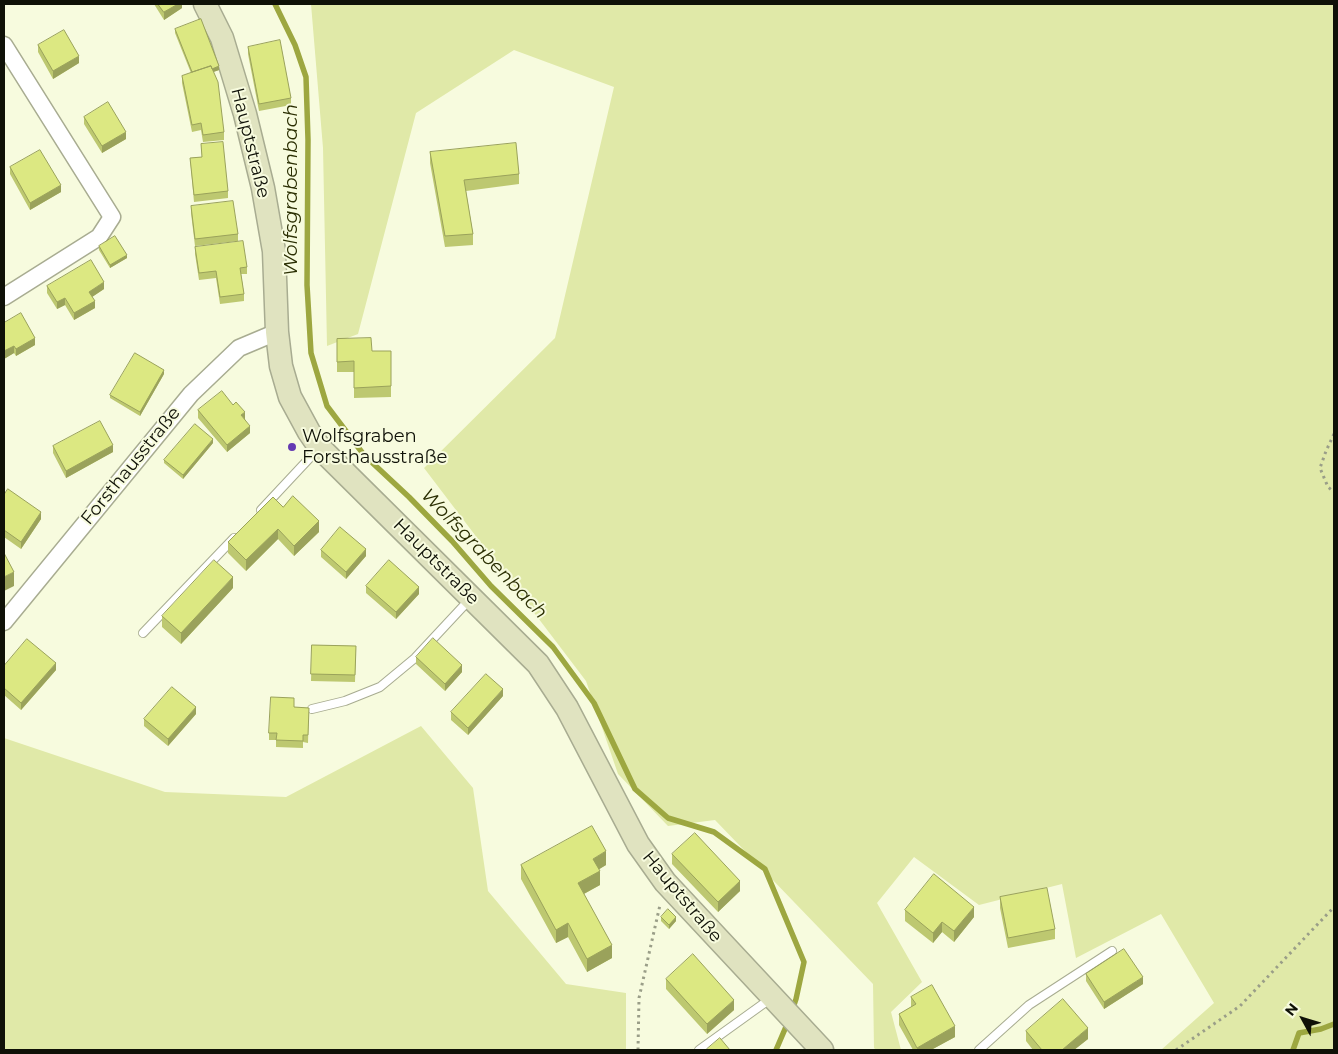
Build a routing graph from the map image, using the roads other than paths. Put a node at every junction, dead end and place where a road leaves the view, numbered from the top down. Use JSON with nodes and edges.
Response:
{"nodes":[{"id":1,"x":205,"y":4,"type":"edge"},
{"id":2,"x":4,"y":46,"type":"edge"},
{"id":3,"x":4,"y":297,"type":"edge"},
{"id":4,"x":277,"y":332,"type":"junction"},
{"id":5,"x":320,"y":448,"type":"junction"},
{"id":6,"x":252,"y":519,"type":"edge"},
{"id":7,"x":238,"y":534,"type":"edge"},
{"id":8,"x":471,"y":597,"type":"junction"},
{"id":9,"x":4,"y":622,"type":"edge"},
{"id":10,"x":143,"y":633,"type":"dead end"},
{"id":11,"x":312,"y":709,"type":"dead end"},
{"id":12,"x":1112,"y":951,"type":"dead end"},
{"id":13,"x":777,"y":1003,"type":"junction"},
{"id":14,"x":699,"y":1050,"type":"edge"},
{"id":15,"x":822,"y":1050,"type":"edge"},
{"id":16,"x":979,"y":1050,"type":"edge"}],
"edges":[{"from":1,"to":4,"type":"main road","name":"Hauptstraße"},
{"from":2,"to":3,"type":"street"},
{"from":4,"to":5,"type":"main road","name":"Hauptstraße"},
{"from":4,"to":9,"type":"street","name":"Forsthausstraße"},
{"from":5,"to":6,"type":"lane"},
{"from":5,"to":8,"type":"main road","name":"Hauptstraße"},
{"from":7,"to":10,"type":"lane"},
{"from":8,"to":11,"type":"lane"},
{"from":8,"to":13,"type":"main road","name":"Hauptstraße"},
{"from":12,"to":16,"type":"lane"},
{"from":13,"to":14,"type":"lane"},
{"from":13,"to":15,"type":"main road","name":"Hauptstraße"}]}
